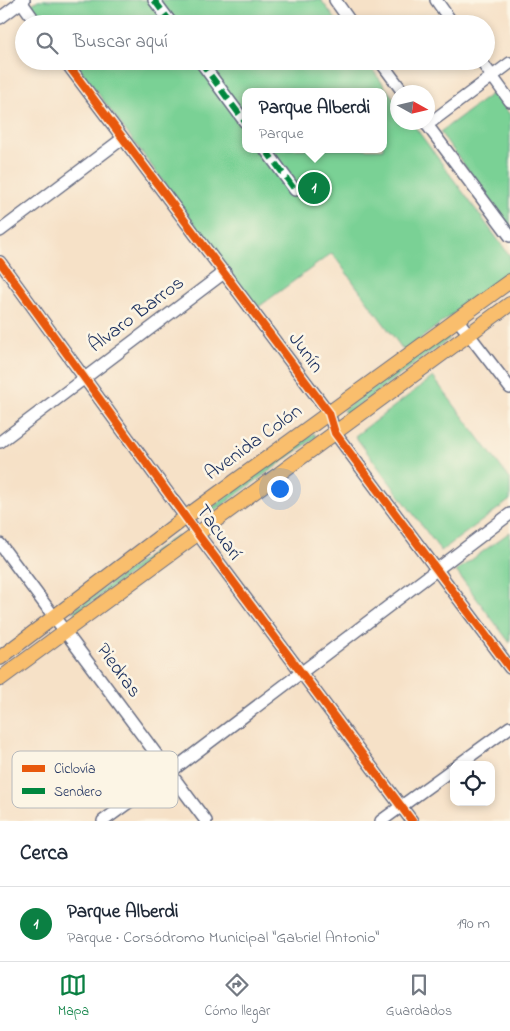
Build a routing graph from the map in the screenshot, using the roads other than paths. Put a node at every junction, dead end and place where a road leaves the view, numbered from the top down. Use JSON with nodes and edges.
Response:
{"nodes":[{"id":1,"x":154,"y":0,"type":"edge"},
{"id":2,"x":335,"y":0,"type":"edge"},
{"id":3,"x":436,"y":0,"type":"edge"},
{"id":4,"x":22,"y":1,"type":"edge"},
{"id":5,"x":31,"y":15,"type":"edge"},
{"id":6,"x":165,"y":15,"type":"edge"},
{"id":7,"x":346,"y":15,"type":"edge"},
{"id":8,"x":447,"y":15,"type":"edge"},
{"id":9,"x":0,"y":18,"type":"edge"},
{"id":10,"x":510,"y":63,"type":"edge"},
{"id":11,"x":72,"y":70,"type":"edge"},
{"id":12,"x":207,"y":70,"type":"edge"},
{"id":13,"x":387,"y":70,"type":"edge"},
{"id":14,"x":488,"y":70,"type":"edge"},
{"id":15,"x":492,"y":76,"type":"junction"},
{"id":16,"x":398,"y":85,"type":"edge"},
{"id":17,"x":510,"y":101,"type":"edge"},
{"id":18,"x":435,"y":117,"type":"edge"},
{"id":19,"x":242,"y":118,"type":"edge"},
{"id":20,"x":430,"y":130,"type":"edge"},
{"id":21,"x":122,"y":139,"type":"junction"},
{"id":22,"x":268,"y":153,"type":"edge"},
{"id":23,"x":295,"y":190,"type":"dead end"},
{"id":24,"x":0,"y":231,"type":"edge"},
{"id":25,"x":510,"y":236,"type":"edge"},
{"id":26,"x":0,"y":262,"type":"edge"},
{"id":27,"x":225,"y":272,"type":"junction"},
{"id":28,"x":510,"y":281,"type":"edge"},
{"id":29,"x":510,"y":304,"type":"edge"},
{"id":30,"x":457,"y":319,"type":"junction"},
{"id":31,"x":468,"y":334,"type":"junction"},
{"id":32,"x":84,"y":378,"type":"junction"},
{"id":33,"x":510,"y":388,"type":"edge"},
{"id":34,"x":329,"y":413,"type":"junction"},
{"id":35,"x":335,"y":433,"type":"junction"},
{"id":36,"x":0,"y":442,"type":"edge"},
{"id":37,"x":510,"y":514,"type":"edge"},
{"id":38,"x":186,"y":517,"type":"junction"},
{"id":39,"x":197,"y":533,"type":"junction"},
{"id":40,"x":0,"y":544,"type":"edge"},
{"id":41,"x":436,"y":570,"type":"junction"},
{"id":42,"x":55,"y":616,"type":"junction"},
{"id":43,"x":65,"y":630,"type":"junction"},
{"id":44,"x":0,"y":658,"type":"edge"},
{"id":45,"x":510,"y":668,"type":"edge"},
{"id":46,"x":302,"y":671,"type":"junction"},
{"id":47,"x":0,"y":679,"type":"edge"},
{"id":48,"x":510,"y":727,"type":"edge"},
{"id":49,"x":153,"y":751,"type":"edge"},
{"id":50,"x":463,"y":761,"type":"edge"},
{"id":51,"x":178,"y":766,"type":"edge"},
{"id":52,"x":450,"y":771,"type":"edge"},
{"id":53,"x":178,"y":785,"type":"edge"},
{"id":54,"x":402,"y":806,"type":"junction"},
{"id":55,"x":121,"y":808,"type":"edge"},
{"id":56,"x":103,"y":821,"type":"edge"},
{"id":57,"x":206,"y":821,"type":"edge"},
{"id":58,"x":381,"y":821,"type":"edge"},
{"id":59,"x":412,"y":821,"type":"edge"}],
"edges":[{"from":1,"to":6,"type":"street"},
{"from":2,"to":7,"type":"street"},
{"from":3,"to":8,"type":"street"},
{"from":4,"to":5,"type":"street"},
{"from":4,"to":9,"type":"street"},
{"from":10,"to":15,"type":"street"},
{"from":11,"to":21,"type":"street","name":"Junín"},
{"from":12,"to":19,"type":"street"},
{"from":13,"to":16,"type":"street"},
{"from":14,"to":15,"type":"street"},
{"from":15,"to":17,"type":"street"},
{"from":15,"to":18,"type":"street"},
{"from":20,"to":25,"type":"street"},
{"from":21,"to":24,"type":"street"},
{"from":21,"to":27,"type":"street","name":"Junín"},
{"from":22,"to":23,"type":"street"},
{"from":26,"to":32,"type":"street","name":"Tacuarí"},
{"from":27,"to":32,"type":"street","name":"Álvaro Barros"},
{"from":27,"to":34,"type":"street","name":"Junín"},
{"from":28,"to":30,"type":"main road","name":"Avenida Colón"},
{"from":29,"to":31,"type":"main road","name":"Avenida Colón"},
{"from":30,"to":31,"type":"street"},
{"from":30,"to":34,"type":"main road","name":"Avenida Colón"},
{"from":31,"to":33,"type":"street"},
{"from":31,"to":35,"type":"main road","name":"Avenida Colón"},
{"from":32,"to":36,"type":"street","name":"Álvaro Barros"},
{"from":32,"to":38,"type":"street","name":"Tacuarí"},
{"from":34,"to":35,"type":"street","name":"Junín"},
{"from":34,"to":38,"type":"main road","name":"Avenida Colón"},
{"from":35,"to":39,"type":"main road","name":"Avenida Colón"},
{"from":35,"to":41,"type":"street","name":"Junín"},
{"from":37,"to":41,"type":"street"},
{"from":38,"to":39,"type":"street","name":"Tacuarí"},
{"from":38,"to":42,"type":"main road","name":"Avenida Colón"},
{"from":39,"to":43,"type":"main road","name":"Avenida Colón"},
{"from":39,"to":46,"type":"street","name":"Tacuarí"},
{"from":40,"to":42,"type":"street","name":"Piedras"},
{"from":41,"to":45,"type":"street","name":"Junín"},
{"from":41,"to":46,"type":"street"},
{"from":42,"to":43,"type":"street","name":"Piedras"},
{"from":42,"to":44,"type":"main road","name":"Avenida Colón"},
{"from":43,"to":47,"type":"main road","name":"Avenida Colón"},
{"from":43,"to":49,"type":"street","name":"Piedras"},
{"from":46,"to":51,"type":"street"},
{"from":46,"to":54,"type":"street","name":"Tacuarí"},
{"from":48,"to":50,"type":"street"},
{"from":52,"to":54,"type":"street"},
{"from":53,"to":57,"type":"street","name":"Piedras"},
{"from":54,"to":58,"type":"street"},
{"from":54,"to":59,"type":"street","name":"Tacuarí"},
{"from":55,"to":56,"type":"street"}]}
